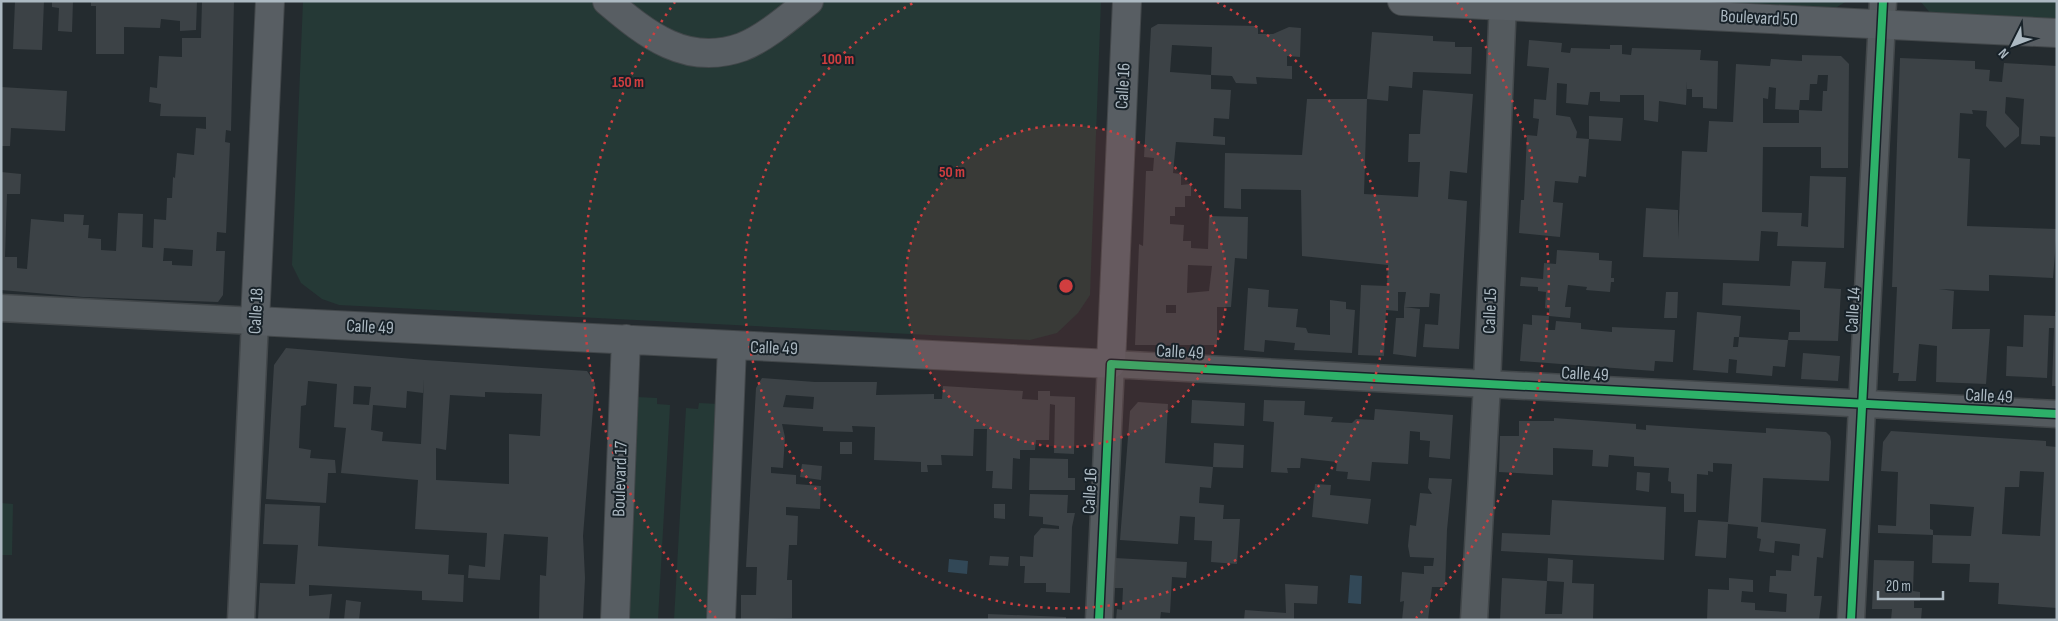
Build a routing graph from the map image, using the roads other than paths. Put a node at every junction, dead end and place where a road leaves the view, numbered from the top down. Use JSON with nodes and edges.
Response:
{"nodes":[{"id":1,"x":270,"y":1,"type":"edge"},
{"id":2,"x":607,"y":1,"type":"edge"},
{"id":3,"x":809,"y":1,"type":"edge"},
{"id":4,"x":1127,"y":1,"type":"edge"},
{"id":5,"x":1402,"y":1,"type":"edge"},
{"id":6,"x":1503,"y":4,"type":"edge"},
{"id":7,"x":1882,"y":13,"type":"edge"},
{"id":8,"x":2057,"y":33,"type":"edge"},
{"id":9,"x":1,"y":308,"type":"edge"},
{"id":10,"x":256,"y":321,"type":"junction"},
{"id":11,"x":626,"y":339,"type":"junction"},
{"id":12,"x":732,"y":346,"type":"junction"},
{"id":13,"x":1111,"y":364,"type":"junction"},
{"id":14,"x":1487,"y":384,"type":"junction"},
{"id":15,"x":1863,"y":405,"type":"junction"},
{"id":16,"x":2057,"y":414,"type":"edge"},
{"id":17,"x":241,"y":620,"type":"edge"},
{"id":18,"x":615,"y":620,"type":"edge"},
{"id":19,"x":721,"y":620,"type":"edge"},
{"id":20,"x":1099,"y":620,"type":"edge"},
{"id":21,"x":1474,"y":620,"type":"edge"},
{"id":22,"x":1852,"y":620,"type":"edge"}],
"edges":[{"from":1,"to":10,"type":"main road","name":"Calle 18"},
{"from":2,"to":3,"type":"main road"},
{"from":4,"to":13,"type":"main road","name":"Calle 16"},
{"from":5,"to":6,"type":"main road","name":"Boulevard 50"},
{"from":6,"to":7,"type":"main road","name":"Boulevard 50"},
{"from":6,"to":14,"type":"street","name":"Calle 15"},
{"from":7,"to":8,"type":"main road","name":"Boulevard 50"},
{"from":7,"to":15,"type":"street","name":"Calle 14"},
{"from":9,"to":10,"type":"street","name":"Calle 49"},
{"from":10,"to":11,"type":"main road","name":"Calle 49"},
{"from":10,"to":17,"type":"street","name":"Calle 18"},
{"from":11,"to":12,"type":"main road","name":"Calle 49"},
{"from":11,"to":18,"type":"main road","name":"Boulevard 17"},
{"from":12,"to":13,"type":"main road","name":"Calle 49"},
{"from":12,"to":19,"type":"main road"},
{"from":13,"to":14,"type":"street","name":"Calle 49"},
{"from":13,"to":20,"type":"street","name":"Calle 16"},
{"from":14,"to":15,"type":"street","name":"Calle 49"},
{"from":14,"to":21,"type":"street","name":"Calle 15"},
{"from":15,"to":16,"type":"street","name":"Calle 49"},
{"from":15,"to":22,"type":"street","name":"Calle 14"}]}
